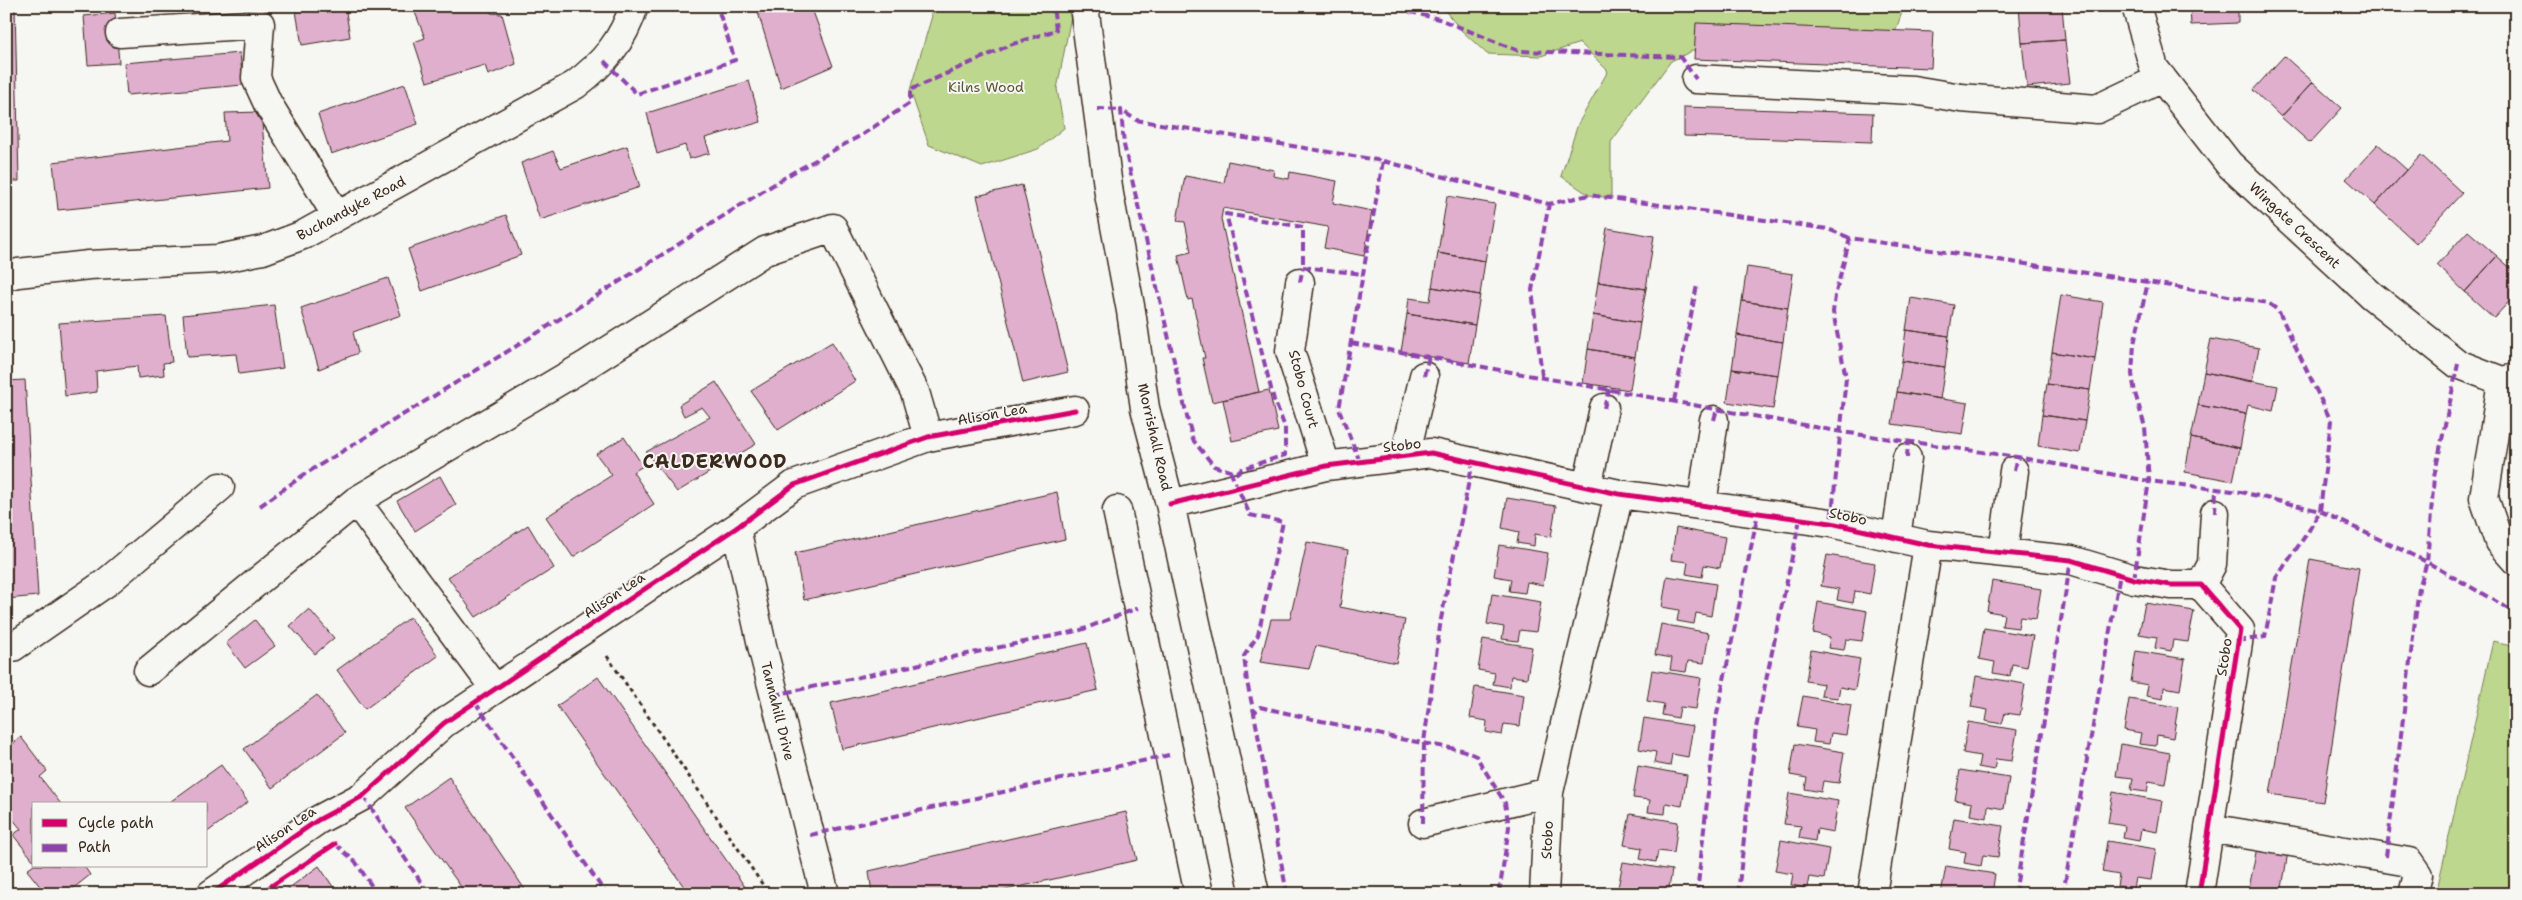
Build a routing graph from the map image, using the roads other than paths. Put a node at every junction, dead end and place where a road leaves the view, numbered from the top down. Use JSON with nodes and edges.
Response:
{"nodes":[{"id":1,"x":634,"y":6,"type":"edge"},
{"id":2,"x":1084,"y":6,"type":"edge"},
{"id":3,"x":2136,"y":6,"type":"edge"},
{"id":4,"x":120,"y":33,"type":"dead end"},
{"id":5,"x":2162,"y":78,"type":"junction"},
{"id":6,"x":1696,"y":79,"type":"dead end"},
{"id":7,"x":337,"y":216,"type":"junction"},
{"id":8,"x":6,"y":276,"type":"edge"},
{"id":9,"x":1300,"y":282,"type":"dead end"},
{"id":10,"x":1424,"y":376,"type":"dead end"},
{"id":11,"x":2509,"y":379,"type":"edge"},
{"id":12,"x":1604,"y":408,"type":"dead end"},
{"id":13,"x":1075,"y":410,"type":"dead end"},
{"id":14,"x":1714,"y":420,"type":"dead end"},
{"id":15,"x":928,"y":437,"type":"junction"},
{"id":16,"x":1405,"y":456,"type":"junction"},
{"id":17,"x":1908,"y":458,"type":"dead end"},
{"id":18,"x":1326,"y":466,"type":"junction"},
{"id":19,"x":2014,"y":471,"type":"dead end"},
{"id":20,"x":220,"y":487,"type":"dead end"},
{"id":21,"x":1587,"y":487,"type":"junction"},
{"id":22,"x":1619,"y":494,"type":"junction"},
{"id":23,"x":356,"y":501,"type":"junction"},
{"id":24,"x":1170,"y":504,"type":"junction"},
{"id":25,"x":1702,"y":505,"type":"junction"},
{"id":26,"x":1117,"y":510,"type":"dead end"},
{"id":27,"x":2215,"y":513,"type":"dead end"},
{"id":28,"x":736,"y":528,"type":"junction"},
{"id":29,"x":1896,"y":538,"type":"junction"},
{"id":30,"x":1928,"y":546,"type":"junction"},
{"id":31,"x":2004,"y":553,"type":"junction"},
{"id":32,"x":2516,"y":561,"type":"edge"},
{"id":33,"x":2202,"y":585,"type":"junction"},
{"id":34,"x":6,"y":648,"type":"edge"},
{"id":35,"x":148,"y":671,"type":"dead end"},
{"id":36,"x":494,"y":689,"type":"junction"},
{"id":37,"x":1549,"y":792,"type":"junction"},
{"id":38,"x":1423,"y":823,"type":"dead end"},
{"id":39,"x":2209,"y":828,"type":"junction"},
{"id":40,"x":211,"y":894,"type":"edge"},
{"id":41,"x":825,"y":894,"type":"edge"},
{"id":42,"x":1199,"y":894,"type":"edge"},
{"id":43,"x":1255,"y":894,"type":"edge"},
{"id":44,"x":1544,"y":894,"type":"edge"},
{"id":45,"x":1872,"y":894,"type":"edge"},
{"id":46,"x":2199,"y":894,"type":"edge"},
{"id":47,"x":2413,"y":894,"type":"edge"}],
"edges":[{"from":1,"to":7,"type":"street","name":"Buchandyke Road"},
{"from":2,"to":24,"type":"street","name":"Morrishall Road"},
{"from":3,"to":5,"type":"street","name":"Wingate Crescent"},
{"from":4,"to":7,"type":"street"},
{"from":5,"to":6,"type":"street"},
{"from":5,"to":11,"type":"street","name":"Wingate Crescent"},
{"from":7,"to":8,"type":"street","name":"Buchandyke Road"},
{"from":9,"to":18,"type":"street","name":"Stobo Court"},
{"from":10,"to":16,"type":"street"},
{"from":11,"to":32,"type":"street"},
{"from":12,"to":21,"type":"street"},
{"from":13,"to":15,"type":"street","name":"Alison Lea"},
{"from":14,"to":25,"type":"street"},
{"from":15,"to":23,"type":"street"},
{"from":15,"to":28,"type":"street","name":"Alison Lea"},
{"from":16,"to":18,"type":"street","name":"Stobo"},
{"from":16,"to":21,"type":"street","name":"Stobo"},
{"from":17,"to":29,"type":"street"},
{"from":18,"to":24,"type":"street","name":"Stobo"},
{"from":19,"to":31,"type":"street"},
{"from":20,"to":34,"type":"street"},
{"from":21,"to":22,"type":"street","name":"Stobo"},
{"from":22,"to":25,"type":"street","name":"Stobo"},
{"from":22,"to":37,"type":"street","name":"Stobo"},
{"from":23,"to":35,"type":"street"},
{"from":23,"to":36,"type":"street"},
{"from":24,"to":43,"type":"street","name":"Morrishall Road"},
{"from":25,"to":29,"type":"street","name":"Stobo"},
{"from":26,"to":42,"type":"street"},
{"from":27,"to":33,"type":"street"},
{"from":28,"to":36,"type":"street","name":"Alison Lea"},
{"from":28,"to":41,"type":"street","name":"Tannahill Drive"},
{"from":29,"to":30,"type":"street","name":"Stobo"},
{"from":30,"to":31,"type":"street","name":"Stobo"},
{"from":30,"to":45,"type":"street"},
{"from":31,"to":33,"type":"street","name":"Stobo"},
{"from":33,"to":39,"type":"street","name":"Stobo"},
{"from":36,"to":40,"type":"street","name":"Alison Lea"},
{"from":37,"to":38,"type":"street"},
{"from":37,"to":44,"type":"street","name":"Stobo"},
{"from":39,"to":46,"type":"street","name":"Stobo"},
{"from":39,"to":47,"type":"street"}]}
